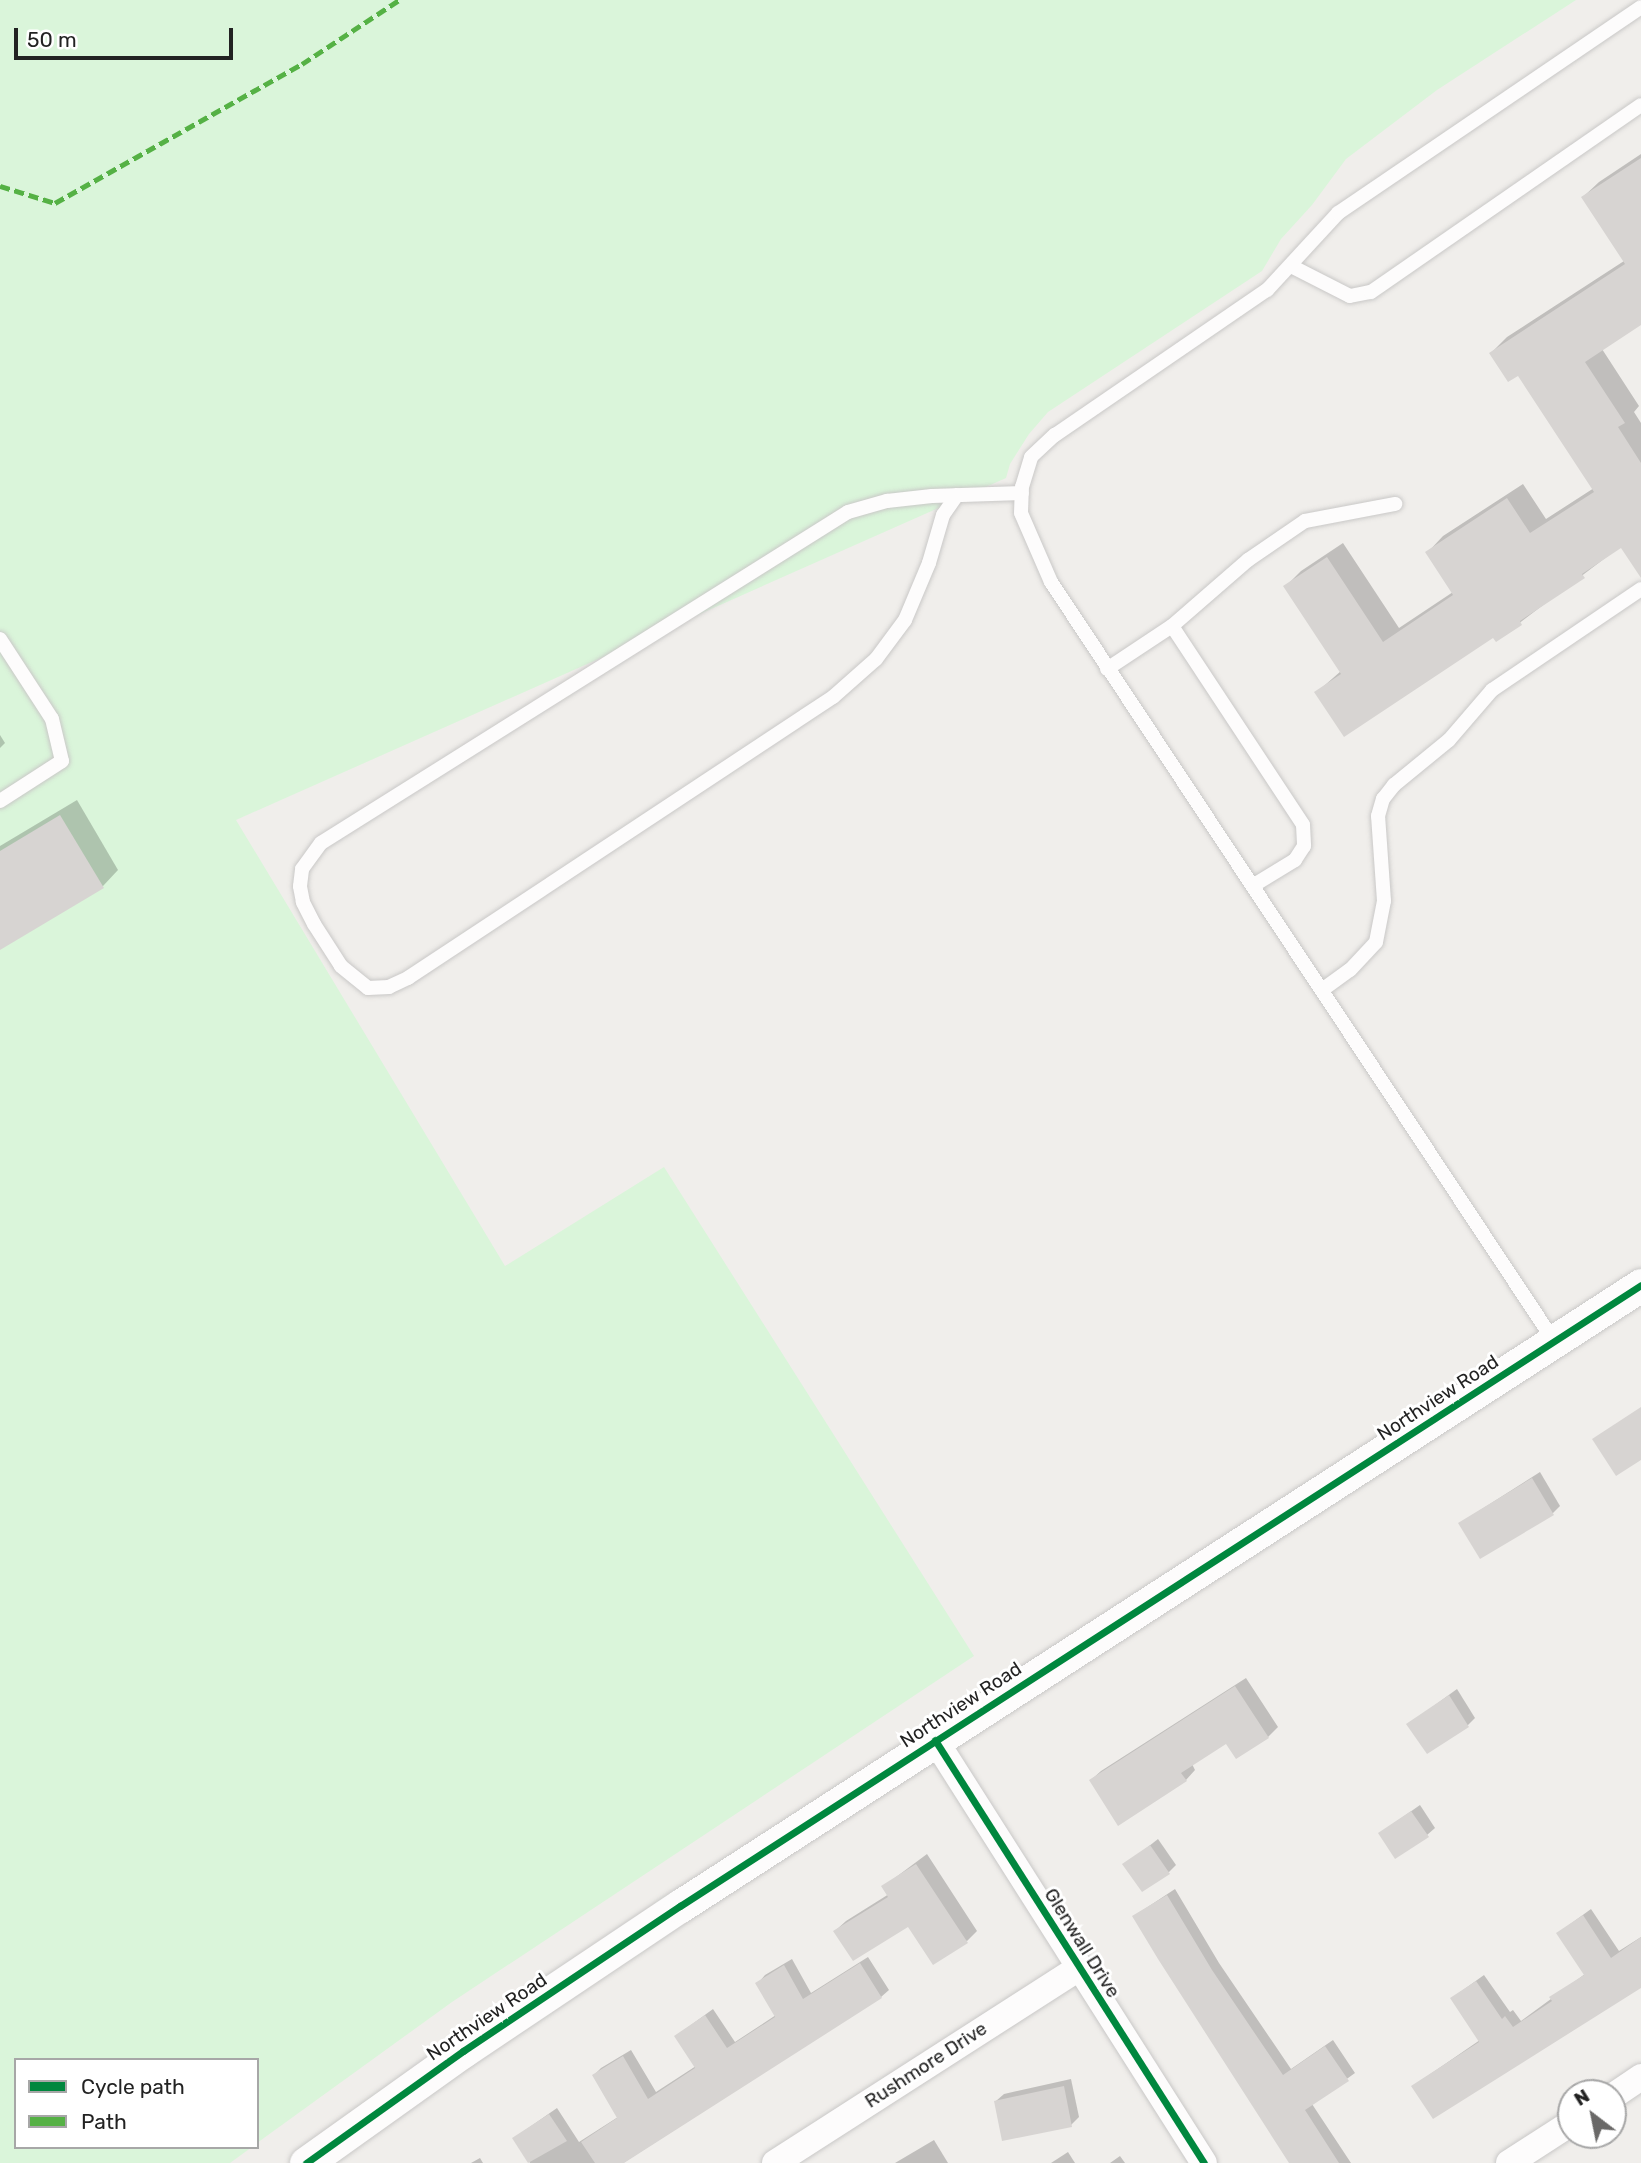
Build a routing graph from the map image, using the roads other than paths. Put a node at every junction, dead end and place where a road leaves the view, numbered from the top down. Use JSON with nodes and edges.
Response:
{"nodes":[{"id":1,"x":1639,"y":11,"type":"edge"},
{"id":2,"x":1641,"y":105,"type":"edge"},
{"id":3,"x":1291,"y":266,"type":"junction"},
{"id":4,"x":1022,"y":493,"type":"junction"},
{"id":5,"x":957,"y":495,"type":"junction"},
{"id":6,"x":1395,"y":503,"type":"dead end"},
{"id":7,"x":1641,"y":589,"type":"edge"},
{"id":8,"x":1171,"y":626,"type":"junction"},
{"id":9,"x":0,"y":639,"type":"edge"},
{"id":10,"x":1107,"y":669,"type":"junction"},
{"id":11,"x":0,"y":801,"type":"edge"},
{"id":12,"x":1254,"y":885,"type":"junction"},
{"id":13,"x":1322,"y":990,"type":"junction"},
{"id":14,"x":1641,"y":1285,"type":"edge"},
{"id":15,"x":1554,"y":1341,"type":"junction"},
{"id":16,"x":935,"y":1740,"type":"junction"},
{"id":17,"x":1079,"y":1968,"type":"junction"},
{"id":18,"x":1557,"y":2132,"type":"edge"},
{"id":19,"x":306,"y":2163,"type":"edge"},
{"id":20,"x":775,"y":2163,"type":"edge"},
{"id":21,"x":1204,"y":2163,"type":"edge"},
{"id":22,"x":1509,"y":2163,"type":"edge"}],
"edges":[{"from":1,"to":3,"type":"lane"},
{"from":2,"to":3,"type":"lane"},
{"from":3,"to":4,"type":"lane"},
{"from":4,"to":5,"type":"lane"},
{"from":4,"to":10,"type":"lane"},
{"from":5,"to":5,"type":"lane"},
{"from":6,"to":8,"type":"lane"},
{"from":7,"to":13,"type":"lane"},
{"from":8,"to":10,"type":"lane"},
{"from":8,"to":12,"type":"lane"},
{"from":9,"to":11,"type":"lane"},
{"from":10,"to":12,"type":"lane"},
{"from":12,"to":13,"type":"lane"},
{"from":13,"to":15,"type":"lane"},
{"from":14,"to":15,"type":"street","name":"Northview Road"},
{"from":15,"to":16,"type":"street","name":"Northview Road"},
{"from":16,"to":17,"type":"street","name":"Glenwall Drive"},
{"from":16,"to":19,"type":"street","name":"Northview Road"},
{"from":17,"to":20,"type":"street","name":"Rushmore Drive"},
{"from":17,"to":21,"type":"street","name":"Glenwall Drive"},
{"from":18,"to":22,"type":"street"}]}
